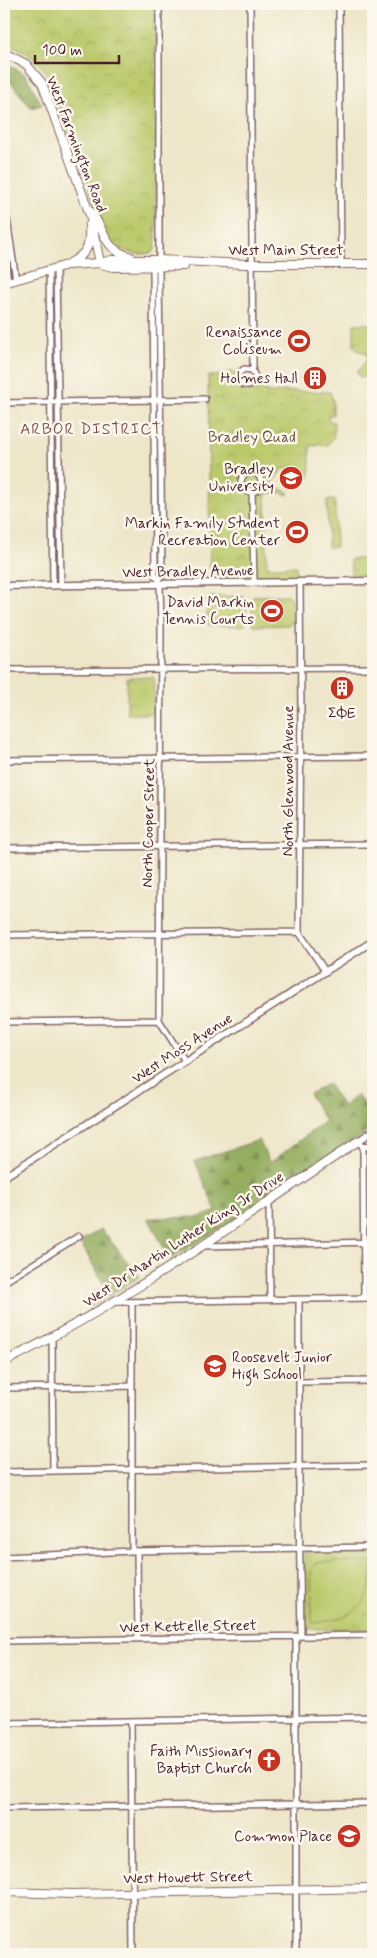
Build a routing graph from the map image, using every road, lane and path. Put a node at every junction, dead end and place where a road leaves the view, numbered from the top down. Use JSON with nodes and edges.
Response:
{"nodes":[{"id":1,"x":159,"y":4,"type":"edge"},
{"id":2,"x":250,"y":4,"type":"edge"},
{"id":3,"x":339,"y":4,"type":"edge"},
{"id":4,"x":4,"y":53,"type":"edge"},
{"id":5,"x":4,"y":199,"type":"edge"},
{"id":6,"x":88,"y":209,"type":"junction"},
{"id":7,"x":4,"y":248,"type":"edge"},
{"id":8,"x":141,"y":260,"type":"junction"},
{"id":9,"x":100,"y":263,"type":"junction"},
{"id":10,"x":252,"y":264,"type":"junction"},
{"id":11,"x":340,"y":264,"type":"junction"},
{"id":12,"x":373,"y":264,"type":"edge"},
{"id":13,"x":67,"y":265,"type":"junction"},
{"id":14,"x":157,"y":265,"type":"junction"},
{"id":15,"x":52,"y":269,"type":"junction"},
{"id":16,"x":9,"y":282,"type":"edge"},
{"id":17,"x":252,"y":370,"type":"dead end"},
{"id":18,"x":153,"y":399,"type":"junction"},
{"id":19,"x":161,"y":399,"type":"junction"},
{"id":20,"x":205,"y":399,"type":"dead end"},
{"id":21,"x":51,"y":401,"type":"junction"},
{"id":22,"x":59,"y":401,"type":"junction"},
{"id":23,"x":4,"y":402,"type":"edge"},
{"id":24,"x":252,"y":492,"type":"junction"},
{"id":25,"x":159,"y":581,"type":"junction"},
{"id":26,"x":373,"y":581,"type":"edge"},
{"id":27,"x":254,"y":582,"type":"junction"},
{"id":28,"x":300,"y":582,"type":"junction"},
{"id":29,"x":4,"y":586,"type":"edge"},
{"id":30,"x":53,"y":586,"type":"junction"},
{"id":31,"x":61,"y":586,"type":"junction"},
{"id":32,"x":373,"y":668,"type":"edge"},
{"id":33,"x":300,"y":669,"type":"junction"},
{"id":34,"x":4,"y":670,"type":"edge"},
{"id":35,"x":160,"y":670,"type":"junction"},
{"id":36,"x":301,"y":756,"type":"junction"},
{"id":37,"x":373,"y":756,"type":"edge"},
{"id":38,"x":161,"y":758,"type":"junction"},
{"id":39,"x":4,"y":760,"type":"edge"},
{"id":40,"x":373,"y":844,"type":"edge"},
{"id":41,"x":300,"y":845,"type":"junction"},
{"id":42,"x":160,"y":846,"type":"junction"},
{"id":43,"x":4,"y":848,"type":"edge"},
{"id":44,"x":159,"y":932,"type":"junction"},
{"id":45,"x":299,"y":932,"type":"junction"},
{"id":46,"x":4,"y":935,"type":"edge"},
{"id":47,"x":373,"y":941,"type":"edge"},
{"id":48,"x":325,"y":971,"type":"junction"},
{"id":49,"x":159,"y":1020,"type":"junction"},
{"id":50,"x":4,"y":1022,"type":"edge"},
{"id":51,"x":185,"y":1060,"type":"junction"},
{"id":52,"x":373,"y":1131,"type":"edge"},
{"id":53,"x":360,"y":1144,"type":"junction"},
{"id":54,"x":373,"y":1146,"type":"edge"},
{"id":55,"x":4,"y":1177,"type":"edge"},
{"id":56,"x":269,"y":1201,"type":"junction"},
{"id":57,"x":79,"y":1236,"type":"dead end"},
{"id":58,"x":363,"y":1242,"type":"junction"},
{"id":59,"x":373,"y":1242,"type":"edge"},
{"id":60,"x":269,"y":1245,"type":"junction"},
{"id":61,"x":202,"y":1246,"type":"junction"},
{"id":62,"x":4,"y":1282,"type":"edge"},
{"id":63,"x":364,"y":1298,"type":"junction"},
{"id":64,"x":373,"y":1298,"type":"edge"},
{"id":65,"x":270,"y":1299,"type":"junction"},
{"id":66,"x":299,"y":1299,"type":"junction"},
{"id":67,"x":113,"y":1302,"type":"junction"},
{"id":68,"x":132,"y":1302,"type":"junction"},
{"id":69,"x":52,"y":1338,"type":"junction"},
{"id":70,"x":4,"y":1362,"type":"edge"},
{"id":71,"x":373,"y":1381,"type":"edge"},
{"id":72,"x":300,"y":1382,"type":"junction"},
{"id":73,"x":52,"y":1386,"type":"junction"},
{"id":74,"x":132,"y":1386,"type":"junction"},
{"id":75,"x":4,"y":1388,"type":"edge"},
{"id":76,"x":373,"y":1465,"type":"edge"},
{"id":77,"x":299,"y":1466,"type":"junction"},
{"id":78,"x":132,"y":1468,"type":"junction"},
{"id":79,"x":53,"y":1470,"type":"junction"},
{"id":80,"x":4,"y":1472,"type":"edge"},
{"id":81,"x":373,"y":1547,"type":"edge"},
{"id":82,"x":300,"y":1548,"type":"junction"},
{"id":83,"x":134,"y":1551,"type":"junction"},
{"id":84,"x":4,"y":1557,"type":"edge"},
{"id":85,"x":373,"y":1634,"type":"edge"},
{"id":86,"x":298,"y":1636,"type":"junction"},
{"id":87,"x":138,"y":1639,"type":"junction"},
{"id":88,"x":4,"y":1641,"type":"edge"},
{"id":89,"x":373,"y":1717,"type":"edge"},
{"id":90,"x":296,"y":1719,"type":"junction"},
{"id":91,"x":131,"y":1721,"type":"junction"},
{"id":92,"x":4,"y":1723,"type":"edge"},
{"id":93,"x":373,"y":1803,"type":"edge"},
{"id":94,"x":296,"y":1804,"type":"junction"},
{"id":95,"x":131,"y":1806,"type":"junction"},
{"id":96,"x":4,"y":1808,"type":"edge"},
{"id":97,"x":373,"y":1888,"type":"edge"},
{"id":98,"x":296,"y":1889,"type":"junction"},
{"id":99,"x":4,"y":1892,"type":"edge"},
{"id":100,"x":132,"y":1892,"type":"junction"},
{"id":101,"x":133,"y":1954,"type":"edge"},
{"id":102,"x":296,"y":1954,"type":"edge"}],
"edges":[{"from":1,"to":14,"type":"street"},
{"from":2,"to":10,"type":"street"},
{"from":3,"to":11,"type":"street"},
{"from":4,"to":6,"type":"main road","name":"West Farmington Road"},
{"from":5,"to":16,"type":"street"},
{"from":6,"to":8,"type":"main road"},
{"from":6,"to":9,"type":"main road","name":"West Farmington Road"},
{"from":6,"to":13,"type":"main road"},
{"from":7,"to":16,"type":"street"},
{"from":8,"to":9,"type":"main road","name":"West Main Street"},
{"from":8,"to":14,"type":"main road","name":"West Main Street"},
{"from":9,"to":13,"type":"main road","name":"West Main Street"},
{"from":9,"to":14,"type":"main road","name":"West Main Street"},
{"from":10,"to":11,"type":"main road","name":"West Main Street"},
{"from":10,"to":14,"type":"main road","name":"West Main Street"},
{"from":10,"to":17,"type":"street"},
{"from":11,"to":12,"type":"main road","name":"West Main Street"},
{"from":13,"to":15,"type":"main road","name":"West Main Street"},
{"from":14,"to":18,"type":"street","name":"North Cooper Street"},
{"from":14,"to":19,"type":"street","name":"North Cooper Street"},
{"from":15,"to":16,"type":"main road","name":"West Main Street"},
{"from":15,"to":21,"type":"street"},
{"from":15,"to":22,"type":"street"},
{"from":18,"to":19,"type":"street"},
{"from":18,"to":22,"type":"street"},
{"from":18,"to":25,"type":"street","name":"North Cooper Street"},
{"from":19,"to":20,"type":"street"},
{"from":19,"to":25,"type":"street","name":"North Cooper Street"},
{"from":21,"to":22,"type":"street"},
{"from":21,"to":23,"type":"street"},
{"from":21,"to":30,"type":"street"},
{"from":22,"to":31,"type":"street"},
{"from":24,"to":24,"type":"street"},
{"from":24,"to":27,"type":"street"},
{"from":25,"to":27,"type":"street","name":"West Bradley Avenue"},
{"from":25,"to":31,"type":"street","name":"West Bradley Avenue"},
{"from":25,"to":35,"type":"street","name":"North Cooper Street"},
{"from":26,"to":28,"type":"street","name":"West Bradley Avenue"},
{"from":27,"to":28,"type":"street","name":"West Bradley Avenue"},
{"from":28,"to":33,"type":"street","name":"North Glenwood Avenue"},
{"from":29,"to":30,"type":"street","name":"West Bradley Avenue"},
{"from":30,"to":31,"type":"street","name":"West Bradley Avenue"},
{"from":32,"to":33,"type":"street"},
{"from":33,"to":35,"type":"street"},
{"from":33,"to":36,"type":"street","name":"North Glenwood Avenue"},
{"from":34,"to":35,"type":"street"},
{"from":35,"to":38,"type":"street","name":"North Cooper Street"},
{"from":36,"to":37,"type":"street"},
{"from":36,"to":38,"type":"street"},
{"from":36,"to":41,"type":"street","name":"North Glenwood Avenue"},
{"from":38,"to":39,"type":"street"},
{"from":38,"to":42,"type":"street","name":"North Cooper Street"},
{"from":40,"to":41,"type":"street"},
{"from":41,"to":42,"type":"street"},
{"from":41,"to":45,"type":"street","name":"North Glenwood Avenue"},
{"from":42,"to":43,"type":"street"},
{"from":42,"to":44,"type":"street","name":"North Cooper Street"},
{"from":44,"to":45,"type":"street"},
{"from":44,"to":46,"type":"street"},
{"from":44,"to":49,"type":"street","name":"North Cooper Street"},
{"from":45,"to":48,"type":"street"},
{"from":47,"to":48,"type":"street","name":"West Moss Avenue"},
{"from":48,"to":51,"type":"street","name":"West Moss Avenue"},
{"from":49,"to":50,"type":"street"},
{"from":49,"to":51,"type":"street"},
{"from":51,"to":55,"type":"street","name":"West Moss Avenue"},
{"from":52,"to":53,"type":"street","name":"West Dr Martin Luther King Jr Drive"},
{"from":53,"to":54,"type":"street"},
{"from":53,"to":56,"type":"main road","name":"West Dr Martin Luther King Jr Drive"},
{"from":53,"to":58,"type":"street"},
{"from":56,"to":60,"type":"street"},
{"from":56,"to":61,"type":"main road","name":"West Dr Martin Luther King Jr Drive"},
{"from":57,"to":62,"type":"street"},
{"from":58,"to":59,"type":"street"},
{"from":58,"to":60,"type":"street"},
{"from":58,"to":63,"type":"street"},
{"from":60,"to":61,"type":"street"},
{"from":60,"to":65,"type":"street"},
{"from":61,"to":67,"type":"main road","name":"West Dr Martin Luther King Jr Drive"},
{"from":63,"to":64,"type":"street"},
{"from":63,"to":66,"type":"street"},
{"from":65,"to":66,"type":"street"},
{"from":65,"to":68,"type":"street"},
{"from":66,"to":72,"type":"street"},
{"from":67,"to":68,"type":"street"},
{"from":67,"to":69,"type":"main road","name":"West Dr Martin Luther King Jr Drive"},
{"from":68,"to":74,"type":"street"},
{"from":69,"to":70,"type":"main road","name":"West Dr Martin Luther King Jr Drive"},
{"from":69,"to":73,"type":"street"},
{"from":71,"to":72,"type":"street"},
{"from":72,"to":77,"type":"street"},
{"from":73,"to":74,"type":"street"},
{"from":73,"to":75,"type":"street"},
{"from":73,"to":79,"type":"street"},
{"from":74,"to":78,"type":"street"},
{"from":76,"to":77,"type":"street"},
{"from":77,"to":78,"type":"street"},
{"from":77,"to":82,"type":"street"},
{"from":78,"to":79,"type":"street"},
{"from":78,"to":83,"type":"street"},
{"from":79,"to":80,"type":"street"},
{"from":81,"to":82,"type":"street"},
{"from":82,"to":83,"type":"street"},
{"from":82,"to":86,"type":"street"},
{"from":83,"to":84,"type":"street"},
{"from":83,"to":87,"type":"street"},
{"from":85,"to":86,"type":"street","name":"West Kettelle Street"},
{"from":86,"to":87,"type":"street","name":"West Kettelle Street"},
{"from":86,"to":90,"type":"street"},
{"from":87,"to":88,"type":"street","name":"West Kettelle Street"},
{"from":89,"to":90,"type":"street"},
{"from":90,"to":91,"type":"street"},
{"from":90,"to":94,"type":"street"},
{"from":91,"to":92,"type":"street"},
{"from":91,"to":95,"type":"street"},
{"from":93,"to":94,"type":"street"},
{"from":94,"to":95,"type":"street"},
{"from":94,"to":98,"type":"street"},
{"from":95,"to":96,"type":"street"},
{"from":95,"to":100,"type":"street"},
{"from":97,"to":98,"type":"main road","name":"West Howett Street"},
{"from":98,"to":100,"type":"main road","name":"West Howett Street"},
{"from":98,"to":102,"type":"street"},
{"from":99,"to":100,"type":"main road","name":"West Howett Street"},
{"from":100,"to":101,"type":"street"}]}
